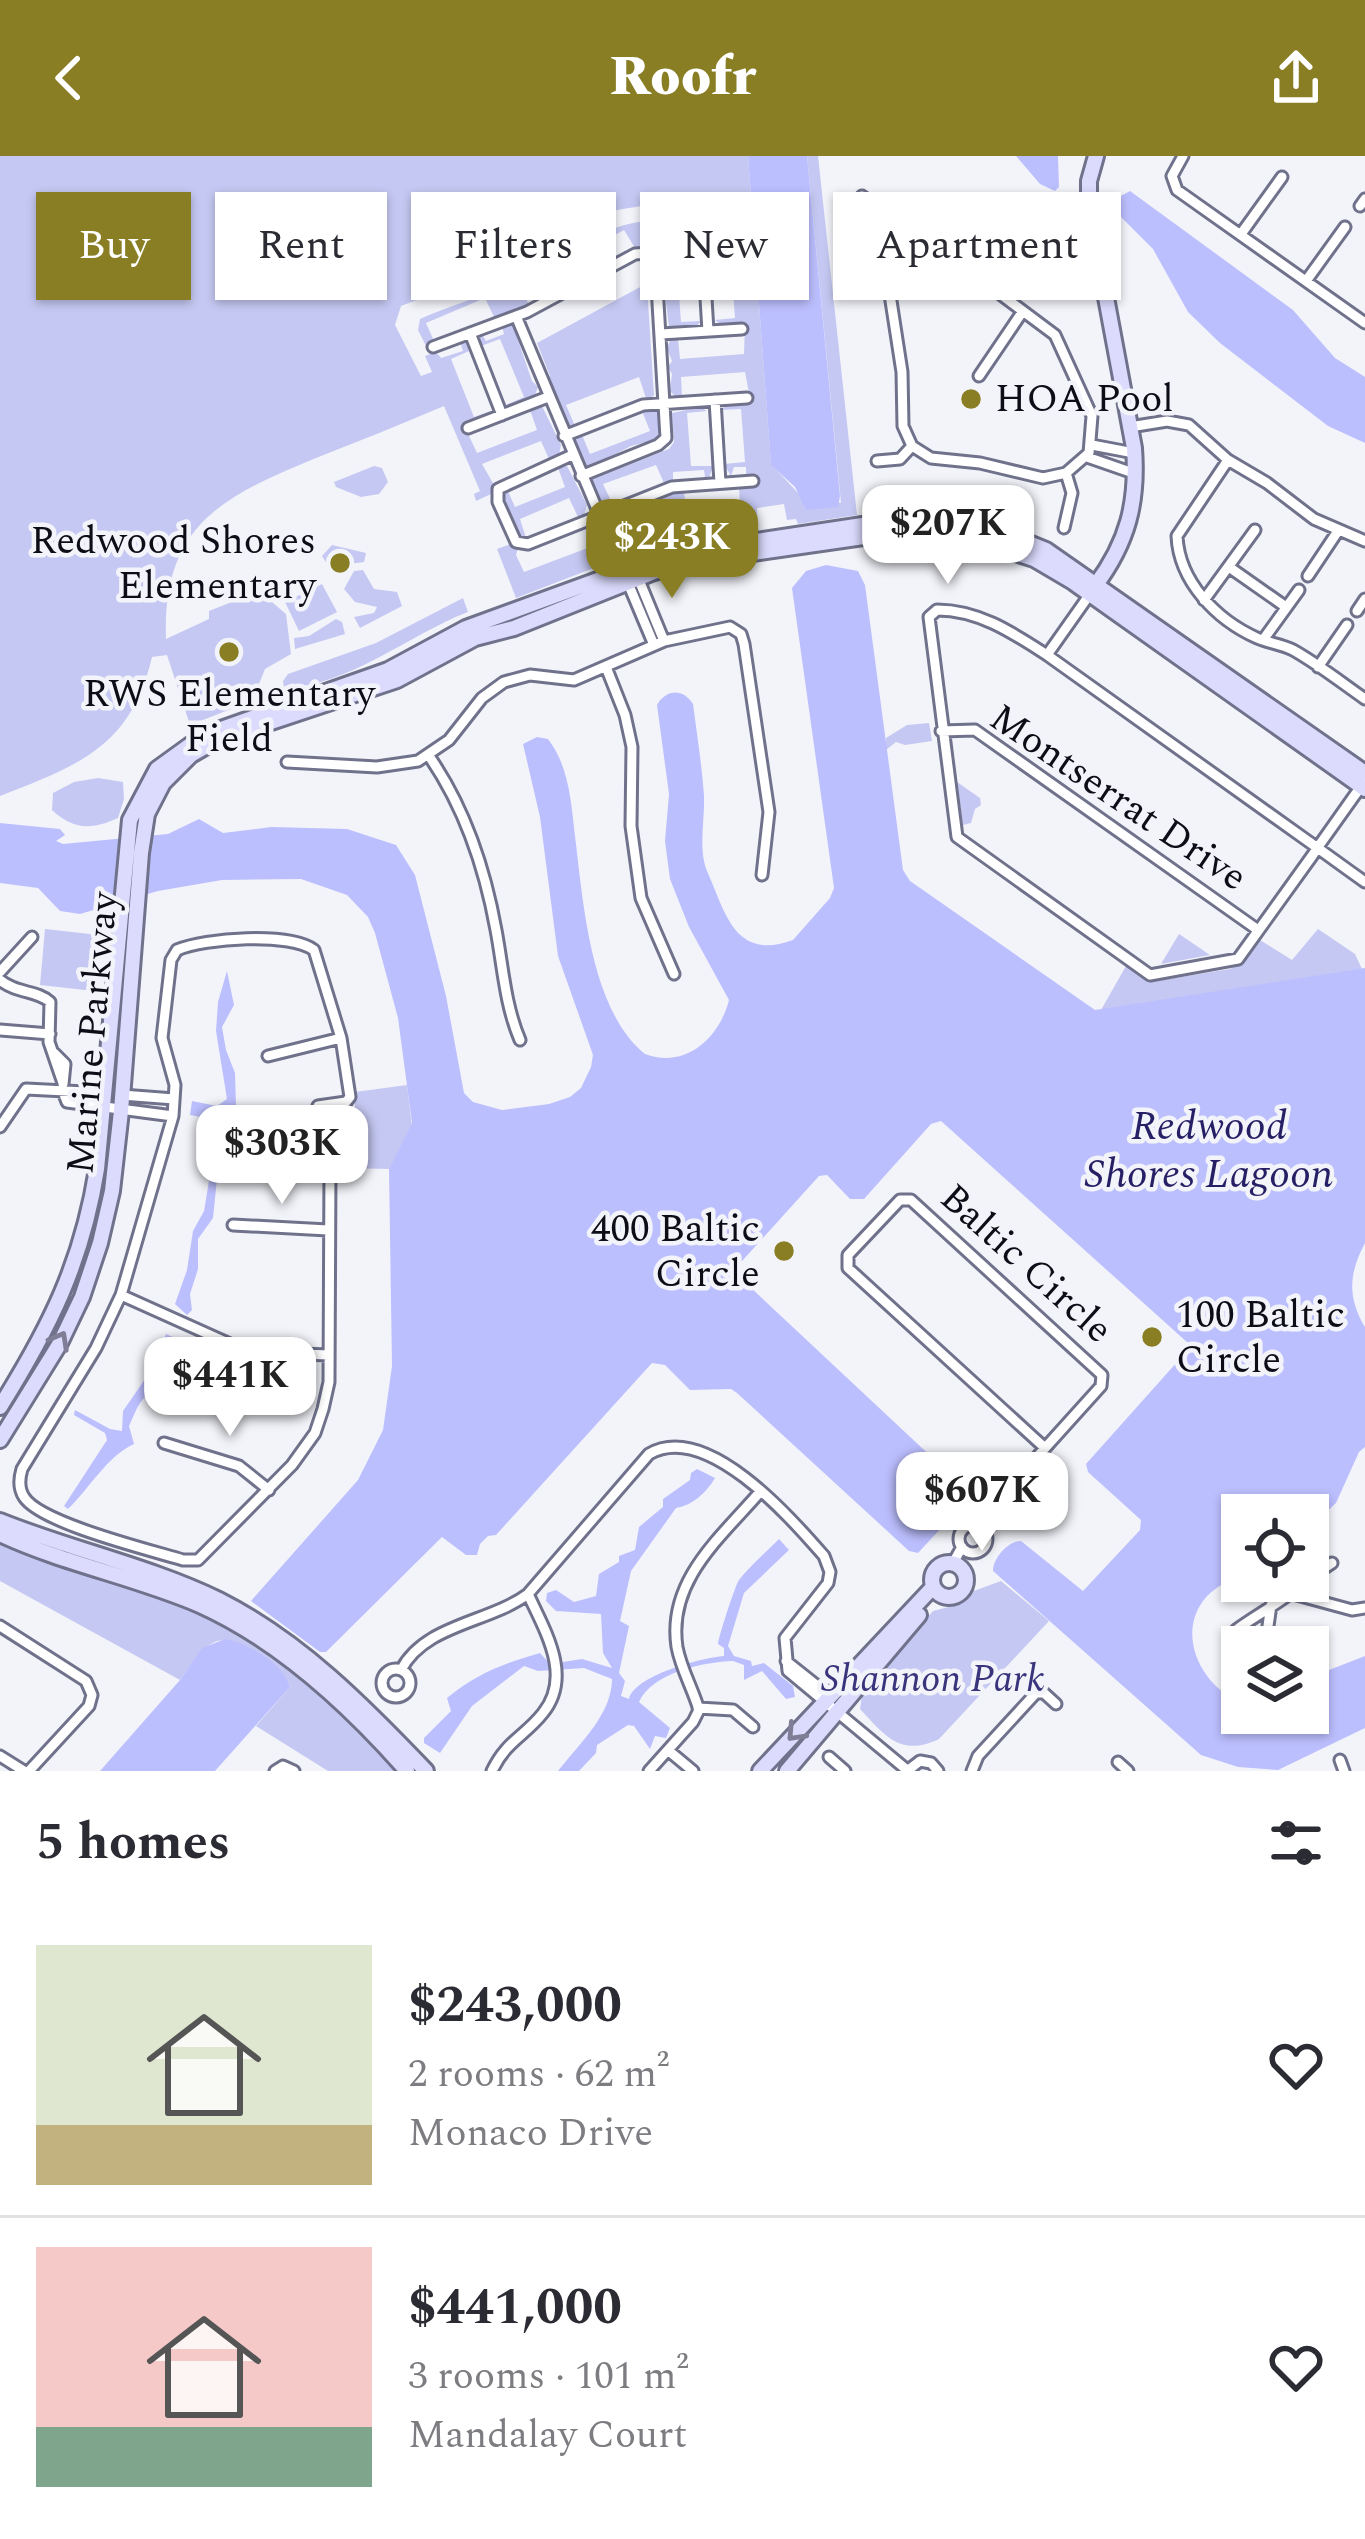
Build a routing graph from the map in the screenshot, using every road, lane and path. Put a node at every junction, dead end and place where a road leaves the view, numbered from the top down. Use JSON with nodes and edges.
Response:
{"nodes":[{"id":1,"x":1096,"y":156,"type":"edge"},
{"id":2,"x":1184,"y":156,"type":"edge"},
{"id":3,"x":1282,"y":177,"type":"dead end"},
{"id":4,"x":1345,"y":227,"type":"dead end"},
{"id":5,"x":1241,"y":234,"type":"junction"},
{"id":6,"x":640,"y":254,"type":"edge"},
{"id":7,"x":1306,"y":280,"type":"junction"},
{"id":8,"x":659,"y":300,"type":"edge"},
{"id":9,"x":706,"y":300,"type":"edge"},
{"id":10,"x":891,"y":300,"type":"edge"},
{"id":11,"x":1008,"y":300,"type":"edge"},
{"id":12,"x":1023,"y":311,"type":"junction"},
{"id":13,"x":516,"y":316,"type":"junction"},
{"id":14,"x":1365,"y":323,"type":"edge"},
{"id":15,"x":742,"y":328,"type":"dead end"},
{"id":16,"x":708,"y":331,"type":"junction"},
{"id":17,"x":470,"y":333,"type":"junction"},
{"id":18,"x":661,"y":334,"type":"junction"},
{"id":19,"x":433,"y":347,"type":"dead end"},
{"id":20,"x":980,"y":376,"type":"dead end"},
{"id":21,"x":548,"y":397,"type":"junction"},
{"id":22,"x":747,"y":398,"type":"dead end"},
{"id":23,"x":715,"y":400,"type":"junction"},
{"id":24,"x":667,"y":403,"type":"junction"},
{"id":25,"x":502,"y":415,"type":"junction"},
{"id":26,"x":1130,"y":427,"type":"junction"},
{"id":27,"x":468,"y":428,"type":"dead end"},
{"id":28,"x":564,"y":436,"type":"junction"},
{"id":29,"x":912,"y":446,"type":"junction"},
{"id":30,"x":1090,"y":451,"type":"junction"},
{"id":31,"x":1134,"y":453,"type":"junction"},
{"id":32,"x":572,"y":455,"type":"junction"},
{"id":33,"x":1228,"y":460,"type":"junction"},
{"id":34,"x":877,"y":461,"type":"dead end"},
{"id":35,"x":1066,"y":472,"type":"junction"},
{"id":36,"x":1136,"y":474,"type":"junction"},
{"id":37,"x":580,"y":476,"type":"junction"},
{"id":38,"x":753,"y":481,"type":"dead end"},
{"id":39,"x":720,"y":483,"type":"junction"},
{"id":40,"x":598,"y":516,"type":"junction"},
{"id":41,"x":1064,"y":528,"type":"dead end"},
{"id":42,"x":1255,"y":530,"type":"dead end"},
{"id":43,"x":1338,"y":531,"type":"junction"},
{"id":44,"x":1365,"y":542,"type":"edge"},
{"id":45,"x":1229,"y":567,"type":"junction"},
{"id":46,"x":632,"y":574,"type":"junction"},
{"id":47,"x":1308,"y":576,"type":"dead end"},
{"id":48,"x":1094,"y":588,"type":"junction"},
{"id":49,"x":1299,"y":590,"type":"dead end"},
{"id":50,"x":1365,"y":599,"type":"edge"},
{"id":51,"x":1204,"y":600,"type":"junction"},
{"id":52,"x":1286,"y":607,"type":"junction"},
{"id":53,"x":1357,"y":611,"type":"dead end"},
{"id":54,"x":1347,"y":625,"type":"dead end"},
{"id":55,"x":1263,"y":640,"type":"junction"},
{"id":56,"x":659,"y":643,"type":"junction"},
{"id":57,"x":1047,"y":655,"type":"junction"},
{"id":58,"x":605,"y":667,"type":"junction"},
{"id":59,"x":1318,"y":667,"type":"junction"},
{"id":60,"x":1365,"y":699,"type":"edge"},
{"id":61,"x":278,"y":704,"type":"junction"},
{"id":62,"x":316,"y":708,"type":"junction"},
{"id":63,"x":940,"y":731,"type":"junction"},
{"id":64,"x":429,"y":756,"type":"junction"},
{"id":65,"x":287,"y":762,"type":"dead end"},
{"id":66,"x":1364,"y":782,"type":"edge"},
{"id":67,"x":138,"y":820,"type":"junction"},
{"id":68,"x":1318,"y":848,"type":"junction"},
{"id":69,"x":762,"y":875,"type":"dead end"},
{"id":70,"x":1365,"y":882,"type":"edge"},
{"id":71,"x":1258,"y":930,"type":"junction"},
{"id":72,"x":32,"y":937,"type":"dead end"},
{"id":73,"x":674,"y":974,"type":"dead end"},
{"id":74,"x":0,"y":976,"type":"edge"},
{"id":75,"x":0,"y":1030,"type":"edge"},
{"id":76,"x":50,"y":1034,"type":"junction"},
{"id":77,"x":341,"y":1038,"type":"junction"},
{"id":78,"x":520,"y":1040,"type":"dead end"},
{"id":79,"x":268,"y":1056,"type":"dead end"},
{"id":80,"x":62,"y":1086,"type":"junction"},
{"id":81,"x":174,"y":1100,"type":"junction"},
{"id":82,"x":103,"y":1101,"type":"junction"},
{"id":83,"x":122,"y":1103,"type":"junction"},
{"id":84,"x":318,"y":1106,"type":"dead end"},
{"id":85,"x":172,"y":1116,"type":"junction"},
{"id":86,"x":0,"y":1127,"type":"edge"},
{"id":87,"x":330,"y":1166,"type":"dead end"},
{"id":88,"x":233,"y":1225,"type":"dead end"},
{"id":89,"x":328,"y":1230,"type":"junction"},
{"id":90,"x":121,"y":1295,"type":"junction"},
{"id":91,"x":329,"y":1355,"type":"junction"},
{"id":92,"x":0,"y":1407,"type":"edge"},
{"id":93,"x":0,"y":1440,"type":"edge"},
{"id":94,"x":164,"y":1442,"type":"dead end"},
{"id":95,"x":1045,"y":1448,"type":"junction"},
{"id":96,"x":269,"y":1490,"type":"junction"},
{"id":97,"x":759,"y":1493,"type":"junction"},
{"id":98,"x":0,"y":1521,"type":"edge"},
{"id":99,"x":979,"y":1527,"type":"junction"},
{"id":100,"x":0,"y":1534,"type":"edge"},
{"id":101,"x":965,"y":1550,"type":"junction"},
{"id":102,"x":1332,"y":1563,"type":"dead end"},
{"id":103,"x":1329,"y":1565,"type":"edge"},
{"id":104,"x":957,"y":1566,"type":"junction"},
{"id":105,"x":936,"y":1591,"type":"junction"},
{"id":106,"x":528,"y":1594,"type":"junction"},
{"id":107,"x":1277,"y":1602,"type":"edge"},
{"id":108,"x":1322,"y":1602,"type":"edge"},
{"id":109,"x":1271,"y":1605,"type":"junction"},
{"id":110,"x":1365,"y":1608,"type":"edge"},
{"id":111,"x":0,"y":1626,"type":"edge"},
{"id":112,"x":1242,"y":1626,"type":"edge"},
{"id":113,"x":1268,"y":1626,"type":"edge"},
{"id":114,"x":401,"y":1670,"type":"dead end"},
{"id":115,"x":828,"y":1698,"type":"junction"},
{"id":116,"x":1056,"y":1704,"type":"dead end"},
{"id":117,"x":698,"y":1708,"type":"junction"},
{"id":118,"x":839,"y":1713,"type":"junction"},
{"id":119,"x":753,"y":1727,"type":"dead end"},
{"id":120,"x":0,"y":1756,"type":"edge"},
{"id":121,"x":665,"y":1756,"type":"junction"},
{"id":122,"x":829,"y":1756,"type":"dead end"},
{"id":123,"x":1118,"y":1762,"type":"dead end"},
{"id":124,"x":907,"y":1770,"type":"edge"},
{"id":125,"x":26,"y":1771,"type":"edge"},
{"id":126,"x":275,"y":1771,"type":"edge"},
{"id":127,"x":294,"y":1771,"type":"edge"},
{"id":128,"x":407,"y":1771,"type":"edge"},
{"id":129,"x":426,"y":1771,"type":"edge"},
{"id":130,"x":492,"y":1771,"type":"edge"},
{"id":131,"x":649,"y":1771,"type":"edge"},
{"id":132,"x":673,"y":1771,"type":"edge"},
{"id":133,"x":693,"y":1771,"type":"edge"},
{"id":134,"x":760,"y":1771,"type":"edge"},
{"id":135,"x":787,"y":1771,"type":"edge"},
{"id":136,"x":844,"y":1771,"type":"edge"},
{"id":137,"x":938,"y":1771,"type":"edge"},
{"id":138,"x":972,"y":1771,"type":"edge"},
{"id":139,"x":1128,"y":1771,"type":"edge"}],
"edges":[{"from":1,"to":26,"type":"main road"},
{"from":2,"to":5,"type":"street"},
{"from":3,"to":5,"type":"street"},
{"from":4,"to":7,"type":"street"},
{"from":5,"to":7,"type":"street"},
{"from":6,"to":13,"type":"street"},
{"from":7,"to":14,"type":"street"},
{"from":8,"to":18,"type":"street"},
{"from":9,"to":16,"type":"street"},
{"from":10,"to":29,"type":"street"},
{"from":11,"to":12,"type":"street"},
{"from":12,"to":20,"type":"street"},
{"from":12,"to":30,"type":"street"},
{"from":13,"to":17,"type":"street"},
{"from":13,"to":21,"type":"street"},
{"from":15,"to":16,"type":"street"},
{"from":16,"to":18,"type":"street"},
{"from":17,"to":19,"type":"street"},
{"from":17,"to":25,"type":"street"},
{"from":18,"to":24,"type":"street"},
{"from":21,"to":25,"type":"street"},
{"from":21,"to":28,"type":"street"},
{"from":22,"to":23,"type":"street"},
{"from":23,"to":24,"type":"street"},
{"from":23,"to":39,"type":"street"},
{"from":24,"to":28,"type":"street"},
{"from":24,"to":37,"type":"street"},
{"from":25,"to":27,"type":"street"},
{"from":26,"to":31,"type":"main road"},
{"from":26,"to":33,"type":"street"},
{"from":28,"to":32,"type":"street"},
{"from":29,"to":34,"type":"street"},
{"from":29,"to":35,"type":"street"},
{"from":30,"to":31,"type":"street"},
{"from":30,"to":35,"type":"street"},
{"from":30,"to":36,"type":"street"},
{"from":31,"to":36,"type":"main road"},
{"from":32,"to":37,"type":"street"},
{"from":32,"to":40,"type":"street"},
{"from":33,"to":43,"type":"street"},
{"from":33,"to":51,"type":"street"},
{"from":35,"to":41,"type":"street"},
{"from":36,"to":48,"type":"main road"},
{"from":37,"to":40,"type":"street"},
{"from":38,"to":39,"type":"street"},
{"from":39,"to":40,"type":"street"},
{"from":40,"to":46,"type":"street"},
{"from":42,"to":45,"type":"street"},
{"from":43,"to":44,"type":"street"},
{"from":43,"to":47,"type":"street"},
{"from":45,"to":51,"type":"street"},
{"from":45,"to":52,"type":"street"},
{"from":46,"to":48,"type":"main road"},
{"from":46,"to":56,"type":"street"},
{"from":46,"to":61,"type":"main road","name":"Marine Parkway"},
{"from":46,"to":62,"type":"main road","name":"Marine Parkway"},
{"from":48,"to":57,"type":"street"},
{"from":48,"to":66,"type":"main road"},
{"from":49,"to":52,"type":"street"},
{"from":50,"to":53,"type":"street"},
{"from":51,"to":55,"type":"street"},
{"from":52,"to":55,"type":"street"},
{"from":54,"to":59,"type":"street"},
{"from":55,"to":59,"type":"street"},
{"from":56,"to":58,"type":"street"},
{"from":56,"to":69,"type":"street"},
{"from":57,"to":63,"type":"street"},
{"from":57,"to":68,"type":"street"},
{"from":58,"to":64,"type":"street"},
{"from":58,"to":73,"type":"street"},
{"from":59,"to":60,"type":"street"},
{"from":61,"to":62,"type":"main road"},
{"from":61,"to":67,"type":"main road","name":"Marine Parkway"},
{"from":62,"to":67,"type":"main road","name":"Marine Parkway"},
{"from":63,"to":71,"type":"street","name":"Montserrat Drive"},
{"from":63,"to":71,"type":"street"},
{"from":64,"to":65,"type":"street"},
{"from":64,"to":78,"type":"street"},
{"from":66,"to":68,"type":"street"},
{"from":67,"to":82,"type":"main road","name":"Marine Parkway"},
{"from":67,"to":83,"type":"main road","name":"Marine Parkway"},
{"from":68,"to":70,"type":"street"},
{"from":68,"to":71,"type":"street"},
{"from":72,"to":74,"type":"street"},
{"from":74,"to":76,"type":"street"},
{"from":75,"to":76,"type":"street"},
{"from":76,"to":80,"type":"street"},
{"from":77,"to":79,"type":"street"},
{"from":77,"to":81,"type":"street"},
{"from":77,"to":84,"type":"street"},
{"from":80,"to":82,"type":"street"},
{"from":80,"to":86,"type":"street"},
{"from":81,"to":83,"type":"street"},
{"from":81,"to":85,"type":"street"},
{"from":82,"to":83,"type":"street"},
{"from":82,"to":92,"type":"main road","name":"Marine Parkway"},
{"from":83,"to":85,"type":"street"},
{"from":93,"to":83,"type":"main road","name":"Marine Parkway","one_way":true},
{"from":85,"to":90,"type":"street"},
{"from":87,"to":89,"type":"street"},
{"from":88,"to":89,"type":"street"},
{"from":89,"to":91,"type":"street"},
{"from":90,"to":91,"type":"street"},
{"from":90,"to":96,"type":"street"},
{"from":91,"to":96,"type":"street"},
{"from":94,"to":96,"type":"street"},
{"from":95,"to":95,"type":"street","name":"Baltic Circle"},
{"from":95,"to":99,"type":"street"},
{"from":97,"to":106,"type":"street"},
{"from":97,"to":115,"type":"street"},
{"from":97,"to":117,"type":"street"},
{"from":98,"to":129,"type":"main road"},
{"from":99,"to":101,"type":"street"},
{"from":99,"to":101,"type":"street"},
{"from":100,"to":128,"type":"main road"},
{"from":101,"to":104,"type":"street"},
{"from":102,"to":103,"type":"street"},
{"from":104,"to":105,"type":"main road"},
{"from":104,"to":105,"type":"main road"},
{"from":105,"to":115,"type":"main road"},
{"from":105,"to":118,"type":"main road"},
{"from":106,"to":114,"type":"street"},
{"from":106,"to":130,"type":"street"},
{"from":107,"to":109,"type":"street"},
{"from":108,"to":110,"type":"street"},
{"from":109,"to":112,"type":"street"},
{"from":109,"to":113,"type":"street"},
{"from":111,"to":125,"type":"street"},
{"from":115,"to":118,"type":"street"},
{"from":115,"to":134,"type":"main road","one_way":true},
{"from":116,"to":138,"type":"street"},
{"from":117,"to":119,"type":"street"},
{"from":117,"to":121,"type":"street"},
{"from":118,"to":124,"type":"street"},
{"from":118,"to":135,"type":"main road"},
{"from":120,"to":125,"type":"street"},
{"from":121,"to":131,"type":"street"},
{"from":121,"to":132,"type":"street"},
{"from":121,"to":133,"type":"street"},
{"from":122,"to":136,"type":"street"},
{"from":123,"to":139,"type":"street"},
{"from":124,"to":137,"type":"street"},
{"from":126,"to":127,"type":"street"}]}
